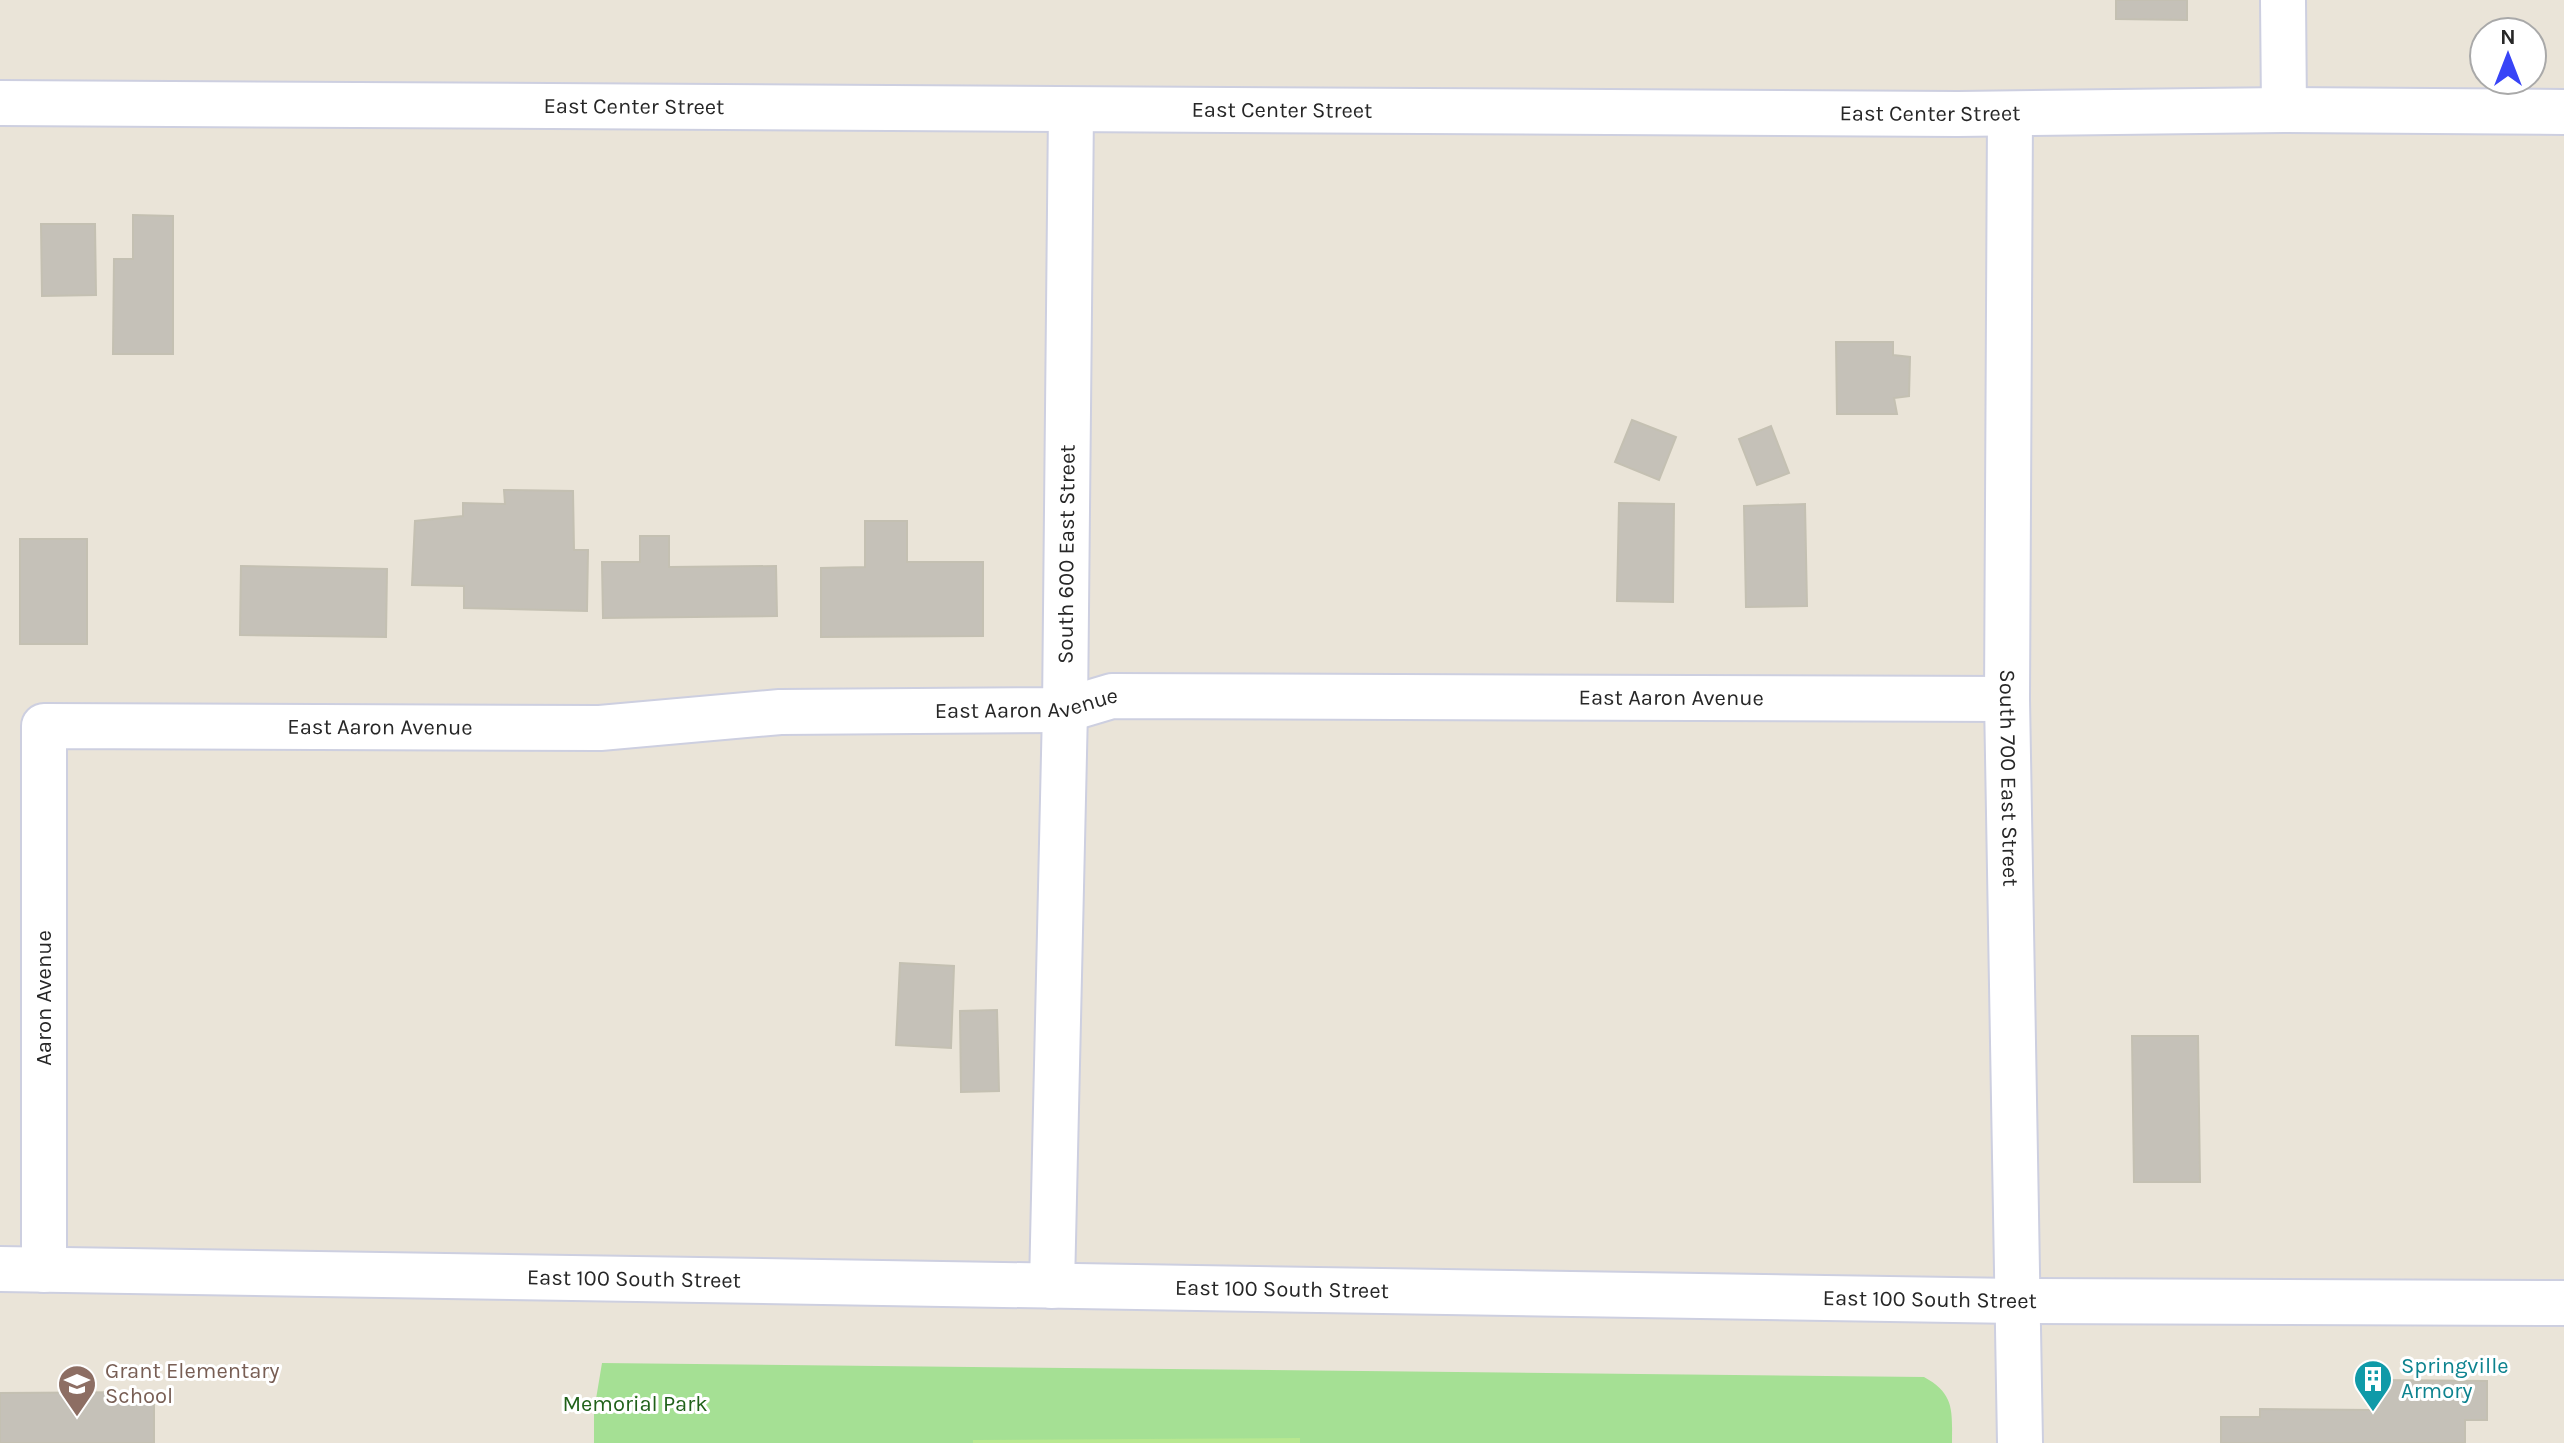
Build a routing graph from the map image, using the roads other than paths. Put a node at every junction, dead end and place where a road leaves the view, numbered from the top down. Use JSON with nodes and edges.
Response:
{"nodes":[{"id":1,"x":2283,"y":0,"type":"edge"},
{"id":2,"x":0,"y":103,"type":"edge"},
{"id":3,"x":1071,"y":110,"type":"junction"},
{"id":4,"x":2284,"y":110,"type":"junction"},
{"id":5,"x":2564,"y":112,"type":"edge"},
{"id":6,"x":2010,"y":114,"type":"junction"},
{"id":7,"x":2007,"y":699,"type":"junction"},
{"id":8,"x":1065,"y":710,"type":"junction"},
{"id":9,"x":44,"y":726,"type":"joint"},
{"id":10,"x":0,"y":1269,"type":"edge"},
{"id":11,"x":44,"y":1270,"type":"junction"},
{"id":12,"x":1052,"y":1286,"type":"junction"},
{"id":13,"x":2017,"y":1301,"type":"junction"},
{"id":14,"x":2564,"y":1303,"type":"edge"},
{"id":15,"x":2020,"y":1443,"type":"edge"}],
"edges":[{"from":1,"to":4,"type":"street"},
{"from":2,"to":3,"type":"street","name":"East Center Street"},
{"from":3,"to":6,"type":"street","name":"East Center Street"},
{"from":3,"to":8,"type":"street","name":"South 600 East Street"},
{"from":4,"to":5,"type":"street","name":"East Center Street"},
{"from":4,"to":6,"type":"street","name":"East Center Street"},
{"from":6,"to":7,"type":"street","name":"South 700 East Street"},
{"from":7,"to":8,"type":"street","name":"East Aaron Avenue"},
{"from":7,"to":13,"type":"street","name":"South 700 East Street"},
{"from":8,"to":9,"type":"street","name":"East Aaron Avenue"},
{"from":8,"to":12,"type":"street","name":"South 600 East Street"},
{"from":9,"to":11,"type":"street","name":"Aaron Avenue"},
{"from":10,"to":11,"type":"street","name":"East 100 South Street"},
{"from":11,"to":12,"type":"street","name":"East 100 South Street"},
{"from":12,"to":13,"type":"street","name":"East 100 South Street"},
{"from":13,"to":14,"type":"street","name":"East 100 South Street"},
{"from":13,"to":15,"type":"street","name":"South 700 East Street"}]}
